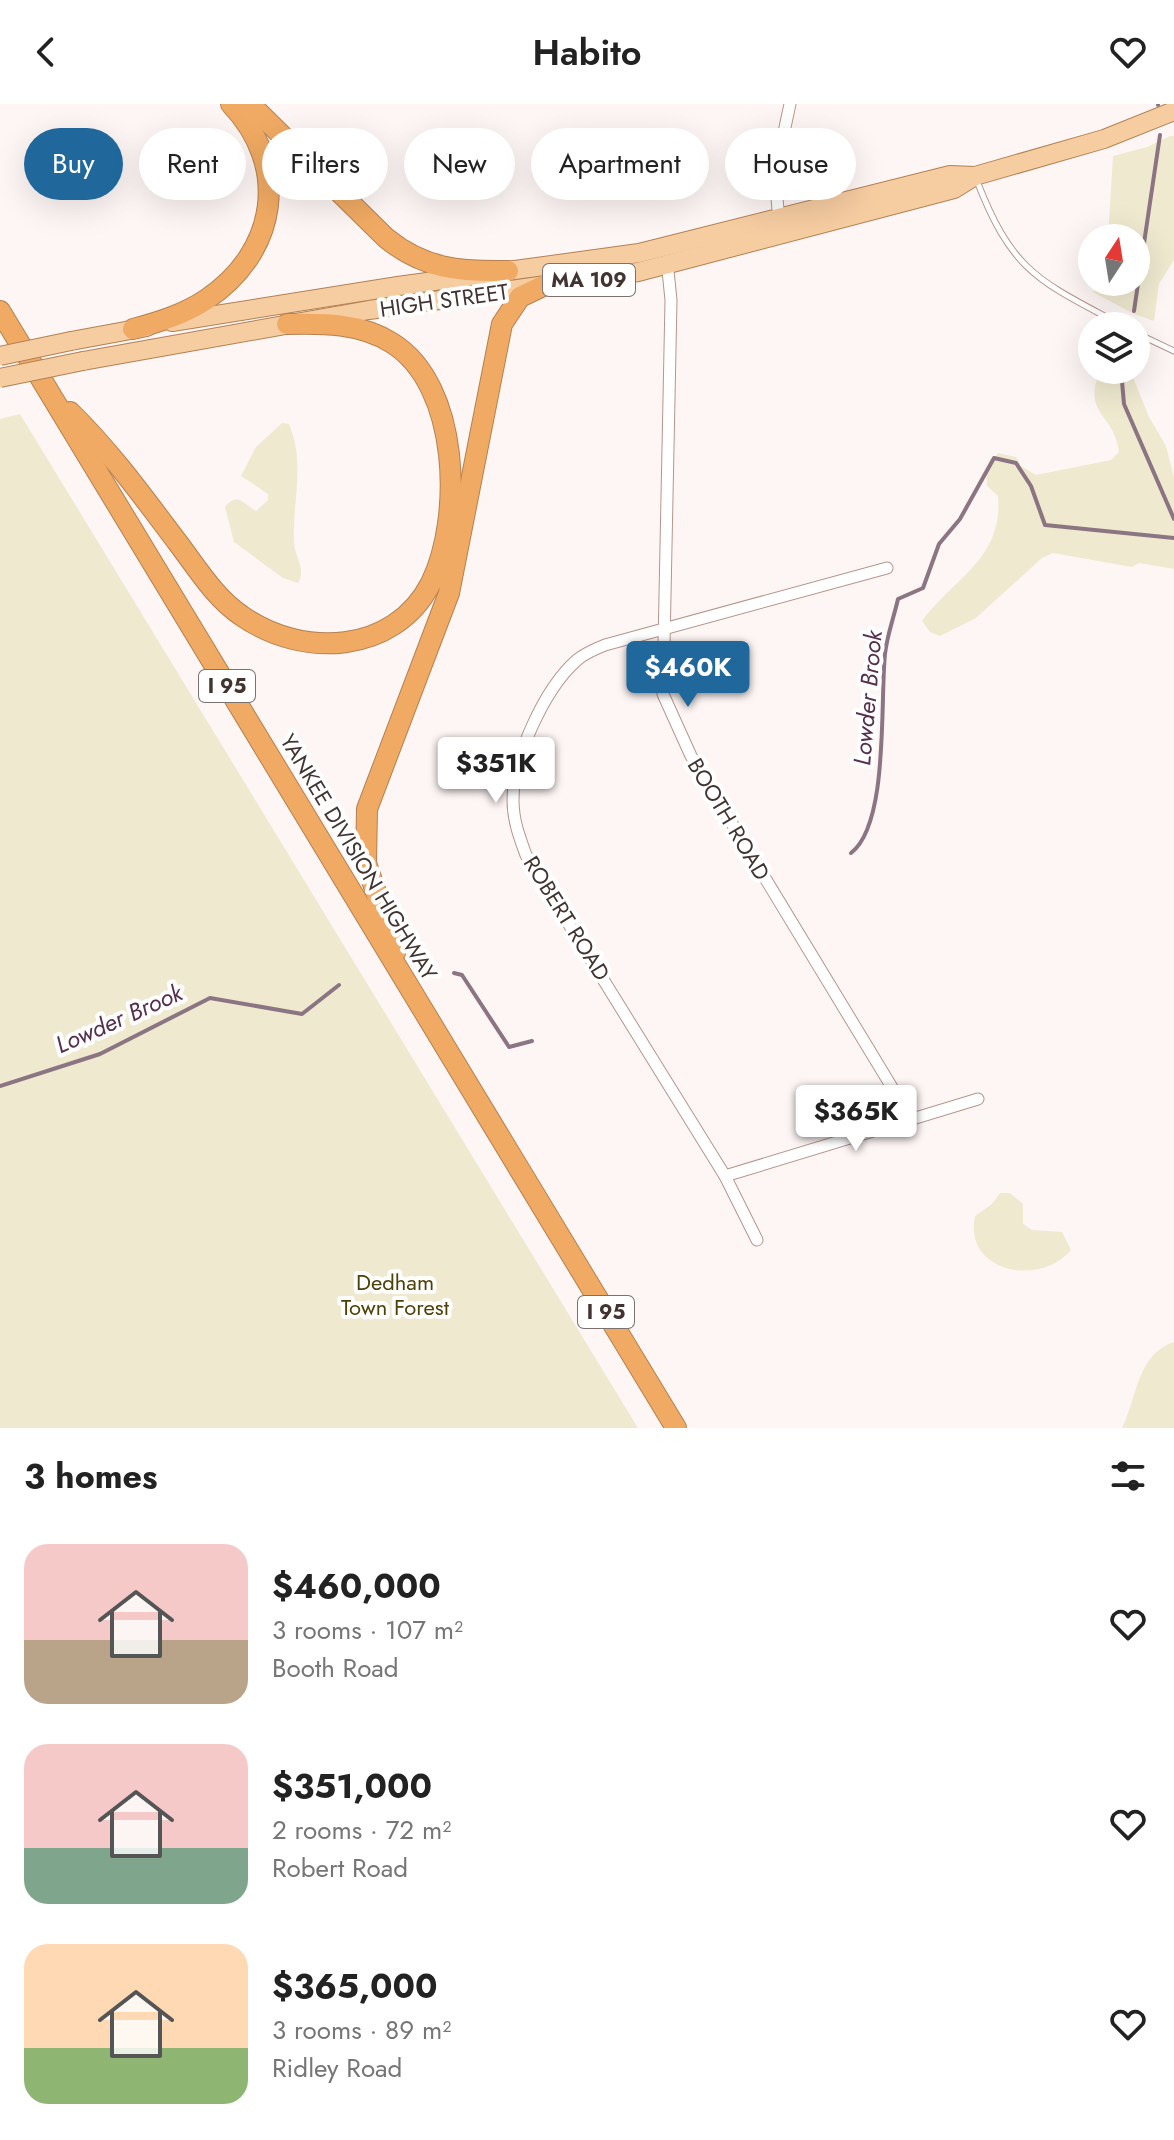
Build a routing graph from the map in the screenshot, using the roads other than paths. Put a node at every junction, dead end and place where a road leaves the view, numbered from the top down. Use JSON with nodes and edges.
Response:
{"nodes":[{"id":1,"x":231,"y":104,"type":"edge"},
{"id":2,"x":250,"y":104,"type":"edge"},
{"id":3,"x":790,"y":104,"type":"edge"},
{"id":4,"x":1174,"y":111,"type":"edge"},
{"id":5,"x":975,"y":176,"type":"junction"},
{"id":6,"x":781,"y":226,"type":"junction"},
{"id":7,"x":666,"y":257,"type":"junction"},
{"id":8,"x":508,"y":271,"type":"junction"},
{"id":9,"x":543,"y":286,"type":"junction"},
{"id":10,"x":0,"y":311,"type":"edge"},
{"id":11,"x":1097,"y":312,"type":"edge"},
{"id":12,"x":287,"y":324,"type":"junction"},
{"id":13,"x":133,"y":329,"type":"junction"},
{"id":14,"x":1150,"y":340,"type":"edge"},
{"id":15,"x":1174,"y":351,"type":"edge"},
{"id":16,"x":0,"y":356,"type":"edge"},
{"id":17,"x":0,"y":378,"type":"edge"},
{"id":18,"x":49,"y":391,"type":"junction"},
{"id":19,"x":887,"y":568,"type":"dead end"},
{"id":20,"x":663,"y":629,"type":"junction"},
{"id":21,"x":406,"y":981,"type":"junction"},
{"id":22,"x":978,"y":1099,"type":"dead end"},
{"id":23,"x":906,"y":1118,"type":"junction"},
{"id":24,"x":725,"y":1176,"type":"junction"},
{"id":25,"x":757,"y":1240,"type":"dead end"},
{"id":26,"x":676,"y":1428,"type":"edge"}],
"edges":[{"from":1,"to":13,"type":"highway"},
{"from":2,"to":8,"type":"highway"},
{"from":3,"to":6,"type":"street"},
{"from":4,"to":5,"type":"main road","name":"HIGH STREET","number":"MA 109"},
{"from":5,"to":6,"type":"main road","name":"HIGH STREET","number":"MA 109"},
{"from":5,"to":11,"type":"lane"},
{"from":6,"to":7,"type":"main road","name":"HIGH STREET","number":"MA 109"},
{"from":7,"to":8,"type":"main road","name":"HIGH STREET","number":"MA 109"},
{"from":7,"to":9,"type":"main road","name":"HIGH STREET","number":"MA 109"},
{"from":7,"to":20,"type":"street","name":"BOOTH ROAD"},
{"from":8,"to":13,"type":"main road","name":"HIGH STREET","number":"MA 109"},
{"from":9,"to":12,"type":"main road","name":"HIGH STREET","number":"MA 109"},
{"from":9,"to":21,"type":"highway"},
{"from":10,"to":18,"type":"highway","name":"YANKEE DIVISION HIGHWAY","number":"I 95"},
{"from":12,"to":17,"type":"main road","name":"HIGH STREET","number":"MA 109","bridge":true},
{"from":12,"to":18,"type":"highway"},
{"from":13,"to":16,"type":"main road","name":"HIGH STREET","number":"MA 109","bridge":true},
{"from":14,"to":15,"type":"lane"},
{"from":18,"to":21,"type":"highway","name":"YANKEE DIVISION HIGHWAY","number":"I 95"},
{"from":19,"to":20,"type":"street","name":"ROBERT ROAD"},
{"from":20,"to":23,"type":"street","name":"BOOTH ROAD"},
{"from":20,"to":24,"type":"street","name":"ROBERT ROAD"},
{"from":21,"to":26,"type":"highway","name":"YANKEE DIVISION HIGHWAY","number":"I 95"},
{"from":22,"to":23,"type":"street"},
{"from":23,"to":24,"type":"street"},
{"from":24,"to":25,"type":"street","name":"ROBERT ROAD"}]}
